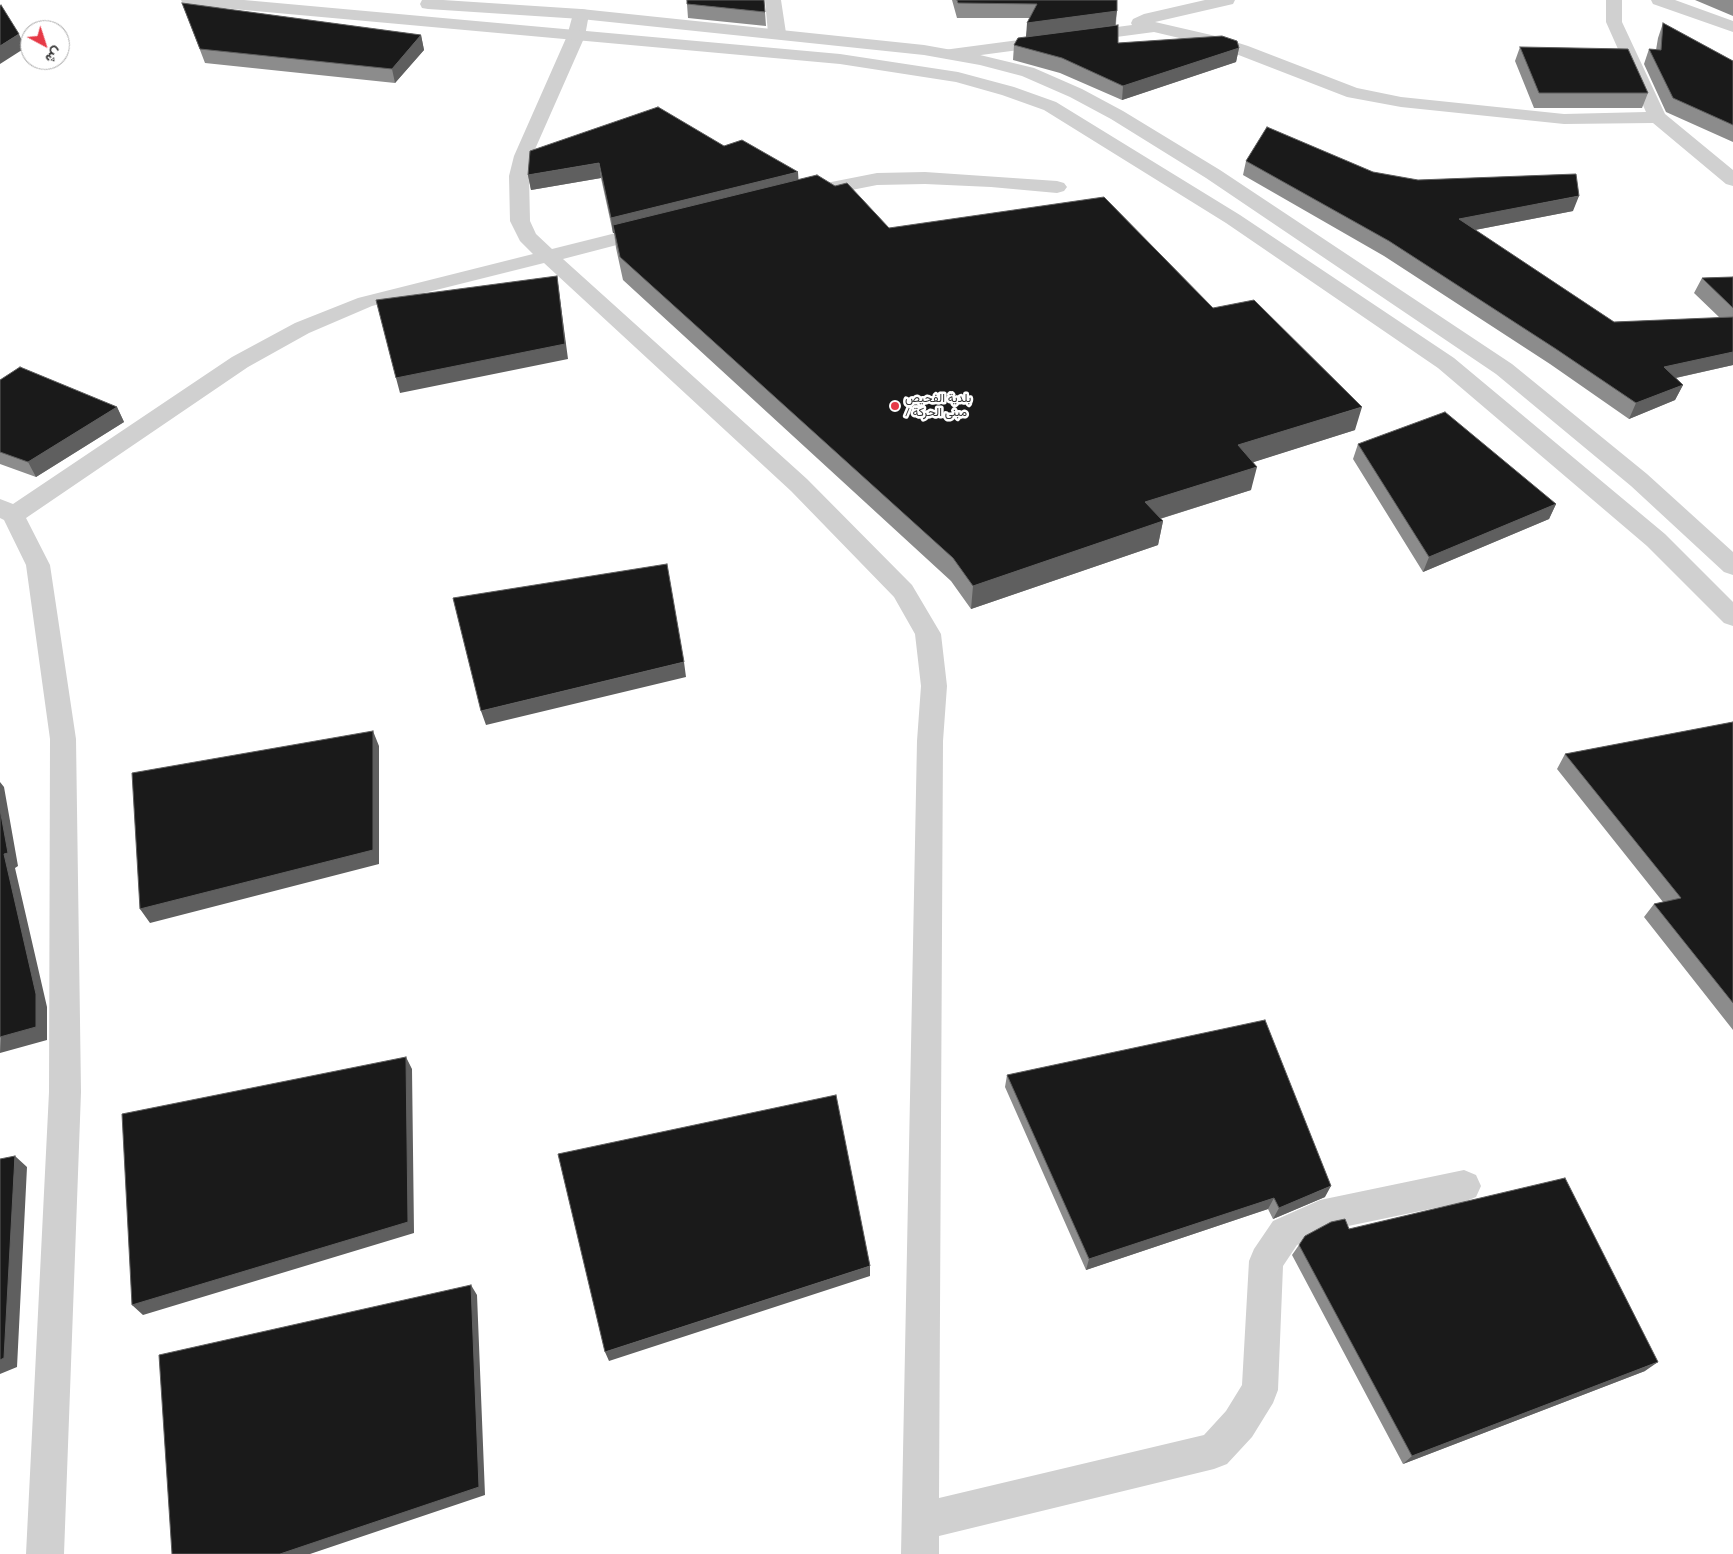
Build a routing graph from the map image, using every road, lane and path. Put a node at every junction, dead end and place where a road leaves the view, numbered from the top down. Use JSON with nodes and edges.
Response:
{"nodes":[{"id":1,"x":189,"y":0,"type":"edge"},
{"id":2,"x":375,"y":0,"type":"edge"},
{"id":3,"x":773,"y":0,"type":"edge"},
{"id":4,"x":1227,"y":0,"type":"edge"},
{"id":5,"x":1614,"y":0,"type":"edge"},
{"id":6,"x":1659,"y":0,"type":"edge"},
{"id":7,"x":582,"y":14,"type":"junction"},
{"id":8,"x":1733,"y":27,"type":"edge"},
{"id":9,"x":1129,"y":29,"type":"junction"},
{"id":10,"x":777,"y":33,"type":"junction"},
{"id":11,"x":576,"y":36,"type":"junction"},
{"id":12,"x":950,"y":54,"type":"junction"},
{"id":13,"x":1657,"y":117,"type":"junction"},
{"id":14,"x":1733,"y":180,"type":"edge"},
{"id":15,"x":1057,"y":187,"type":"dead end"},
{"id":16,"x":796,"y":195,"type":"edge"},
{"id":17,"x":672,"y":226,"type":"edge"},
{"id":18,"x":549,"y":256,"type":"junction"},
{"id":19,"x":6,"y":511,"type":"edge"},
{"id":20,"x":1733,"y":566,"type":"edge"},
{"id":21,"x":1733,"y":617,"type":"edge"},
{"id":22,"x":1464,"y":1186,"type":"dead end"},
{"id":23,"x":920,"y":1537,"type":"edge"},
{"id":24,"x":46,"y":1554,"type":"edge"}],
"edges":[{"from":1,"to":11,"type":"street"},
{"from":2,"to":7,"type":"street"},
{"from":3,"to":10,"type":"street"},
{"from":4,"to":9,"type":"street"},
{"from":5,"to":13,"type":"street"},
{"from":6,"to":8,"type":"street"},
{"from":7,"to":10,"type":"street"},
{"from":7,"to":11,"type":"street"},
{"from":9,"to":12,"type":"street"},
{"from":9,"to":13,"type":"street"},
{"from":10,"to":12,"type":"street"},
{"from":11,"to":18,"type":"street"},
{"from":11,"to":21,"type":"street"},
{"from":12,"to":20,"type":"street"},
{"from":13,"to":14,"type":"street"},
{"from":15,"to":16,"type":"street"},
{"from":17,"to":18,"type":"street"},
{"from":18,"to":19,"type":"street"},
{"from":18,"to":23,"type":"street"},
{"from":19,"to":24,"type":"street"},
{"from":22,"to":23,"type":"street"}]}
